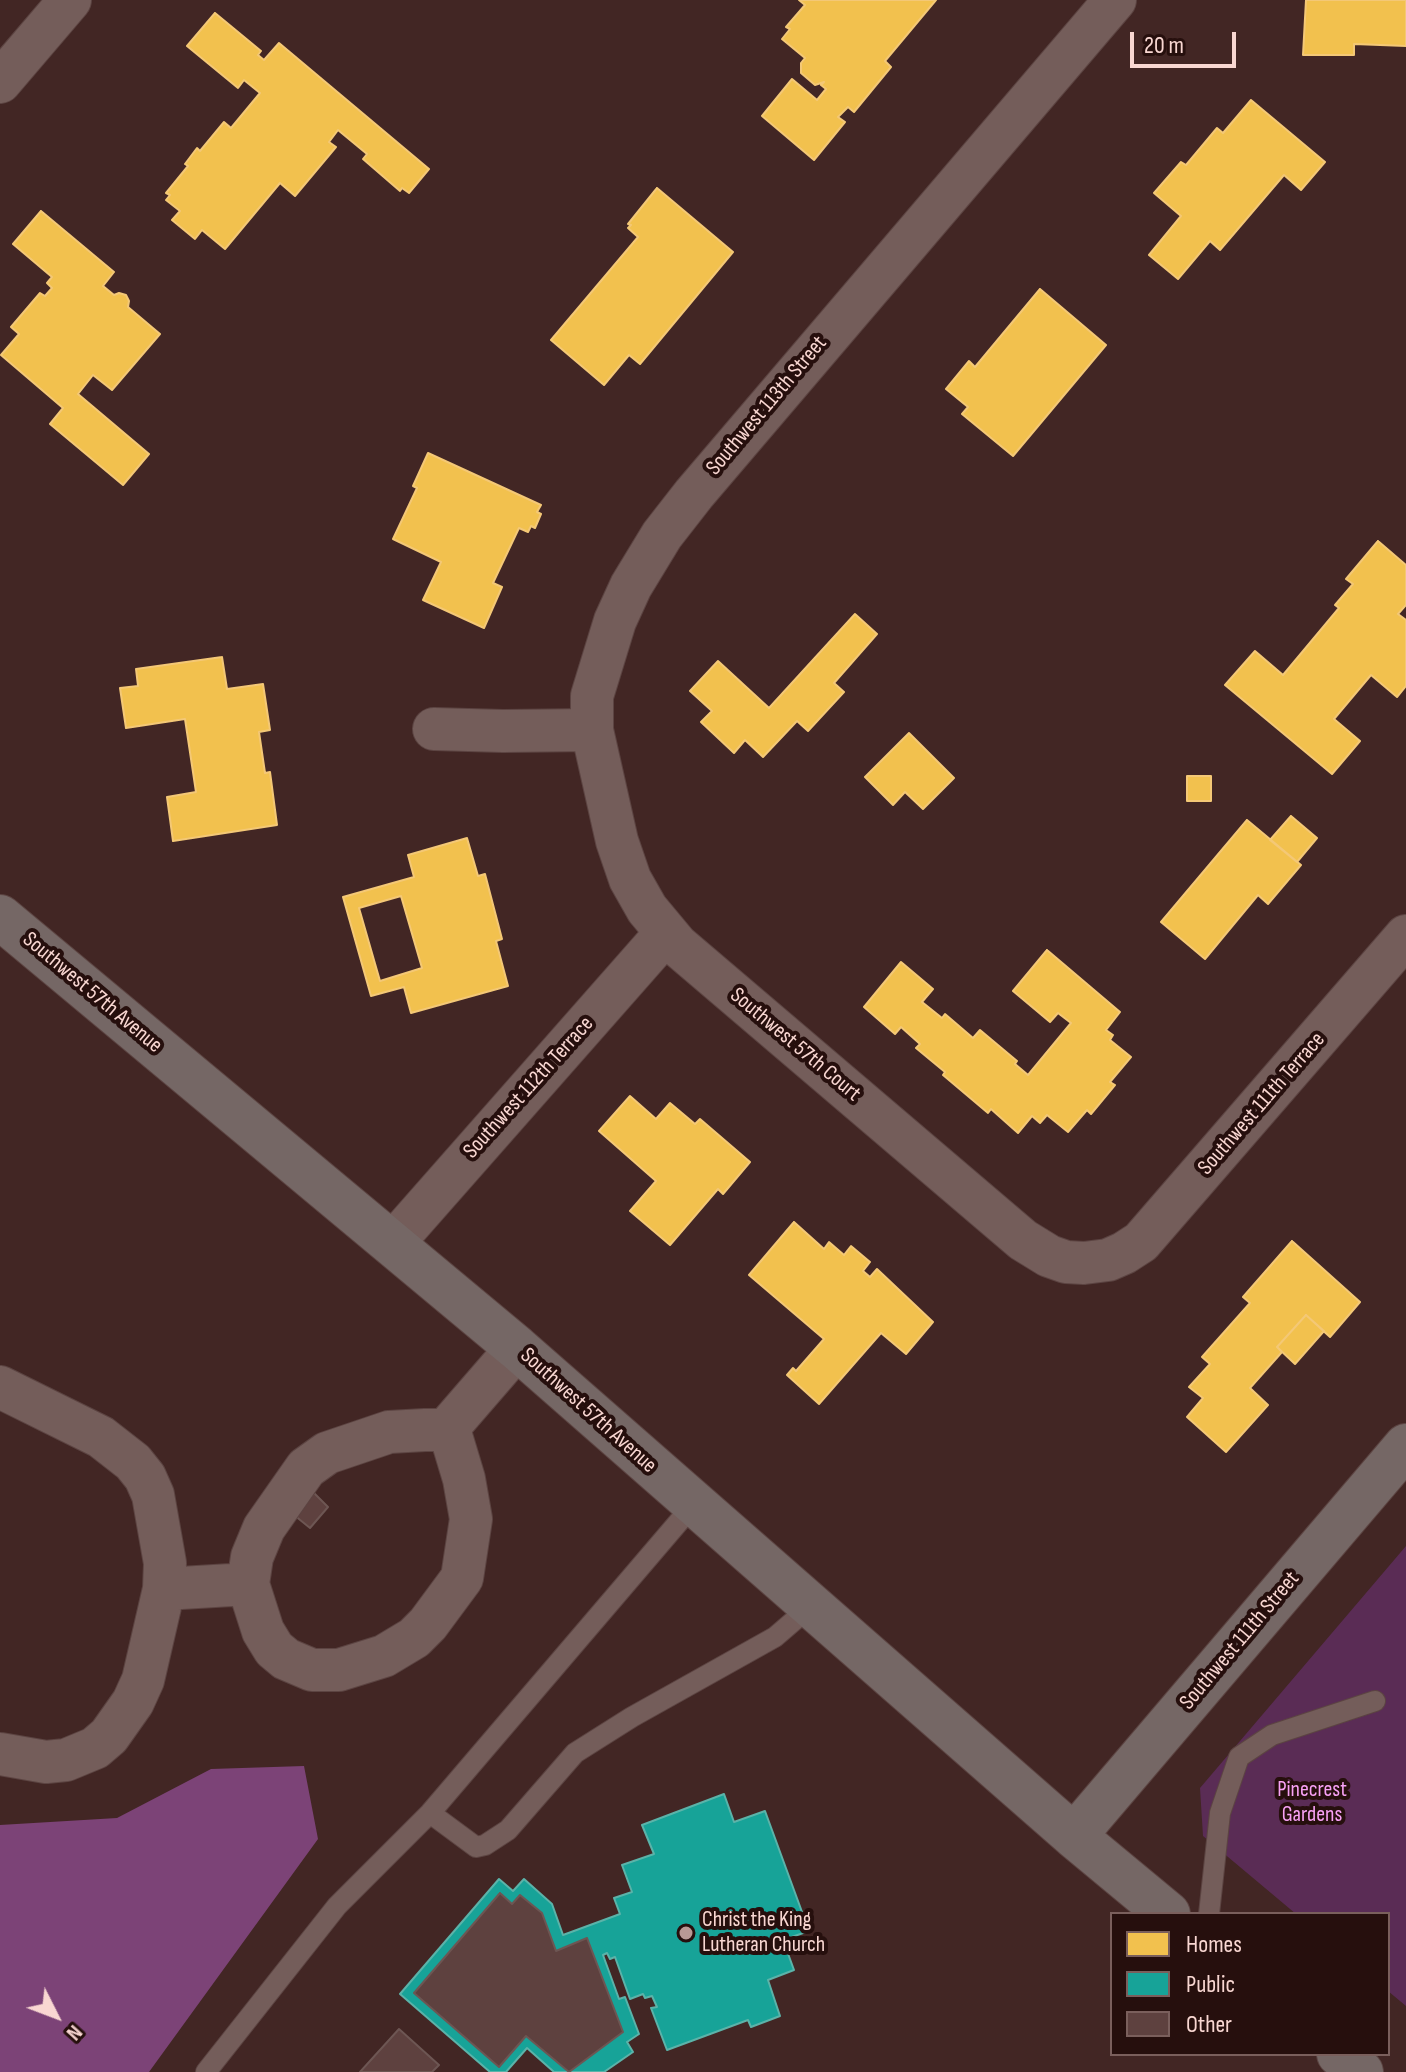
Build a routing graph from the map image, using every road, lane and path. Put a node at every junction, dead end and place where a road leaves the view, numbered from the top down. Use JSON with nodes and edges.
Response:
{"nodes":[{"id":1,"x":70,"y":0,"type":"edge"},
{"id":2,"x":1115,"y":0,"type":"edge"},
{"id":3,"x":0,"y":82,"type":"edge"},
{"id":4,"x":434,"y":729,"type":"dead end"},
{"id":5,"x":592,"y":730,"type":"junction"},
{"id":6,"x":0,"y":917,"type":"edge"},
{"id":7,"x":666,"y":933,"type":"junction"},
{"id":8,"x":1406,"y":936,"type":"edge"},
{"id":9,"x":393,"y":1243,"type":"junction"},
{"id":10,"x":1108,"y":1260,"type":"joint"},
{"id":11,"x":517,"y":1348,"type":"junction"},
{"id":12,"x":0,"y":1387,"type":"edge"},
{"id":13,"x":446,"y":1430,"type":"junction"},
{"id":14,"x":1406,"y":1446,"type":"edge"},
{"id":15,"x":694,"y":1504,"type":"junction"},
{"id":16,"x":248,"y":1584,"type":"junction"},
{"id":17,"x":164,"y":1589,"type":"junction"},
{"id":18,"x":811,"y":1606,"type":"junction"},
{"id":19,"x":1375,"y":1701,"type":"dead end"},
{"id":20,"x":4,"y":1751,"type":"edge"},
{"id":21,"x":430,"y":1813,"type":"junction"},
{"id":22,"x":1074,"y":1836,"type":"junction"},
{"id":23,"x":1166,"y":1912,"type":"edge"},
{"id":24,"x":1209,"y":1912,"type":"edge"},
{"id":25,"x":1341,"y":2056,"type":"edge"},
{"id":26,"x":206,"y":2072,"type":"edge"},
{"id":27,"x":1361,"y":2072,"type":"edge"}],
"edges":[{"from":1,"to":3,"type":"street"},
{"from":2,"to":5,"type":"street","name":"Southwest 113th Street"},
{"from":4,"to":5,"type":"street"},
{"from":5,"to":7,"type":"street","name":"Southwest 57th Court"},
{"from":6,"to":9,"type":"main road","name":"Southwest 57th Avenue"},
{"from":7,"to":9,"type":"street","name":"Southwest 112th Terrace"},
{"from":7,"to":10,"type":"street","name":"Southwest 57th Court"},
{"from":8,"to":10,"type":"street","name":"Southwest 111th Terrace"},
{"from":9,"to":11,"type":"main road","name":"Southwest 57th Avenue"},
{"from":11,"to":13,"type":"street"},
{"from":11,"to":15,"type":"main road","name":"Southwest 57th Avenue"},
{"from":12,"to":17,"type":"street"},
{"from":13,"to":16,"type":"street"},
{"from":13,"to":16,"type":"street"},
{"from":14,"to":22,"type":"main road","name":"Southwest 111th Street"},
{"from":15,"to":18,"type":"main road","name":"Southwest 57th Avenue"},
{"from":15,"to":21,"type":"lane"},
{"from":16,"to":17,"type":"street"},
{"from":17,"to":20,"type":"street"},
{"from":18,"to":21,"type":"lane"},
{"from":18,"to":22,"type":"main road","name":"Southwest 57th Avenue"},
{"from":19,"to":24,"type":"lane"},
{"from":21,"to":26,"type":"lane"},
{"from":22,"to":23,"type":"main road","name":"Southwest 57th Avenue"},
{"from":25,"to":27,"type":"main road"}]}
